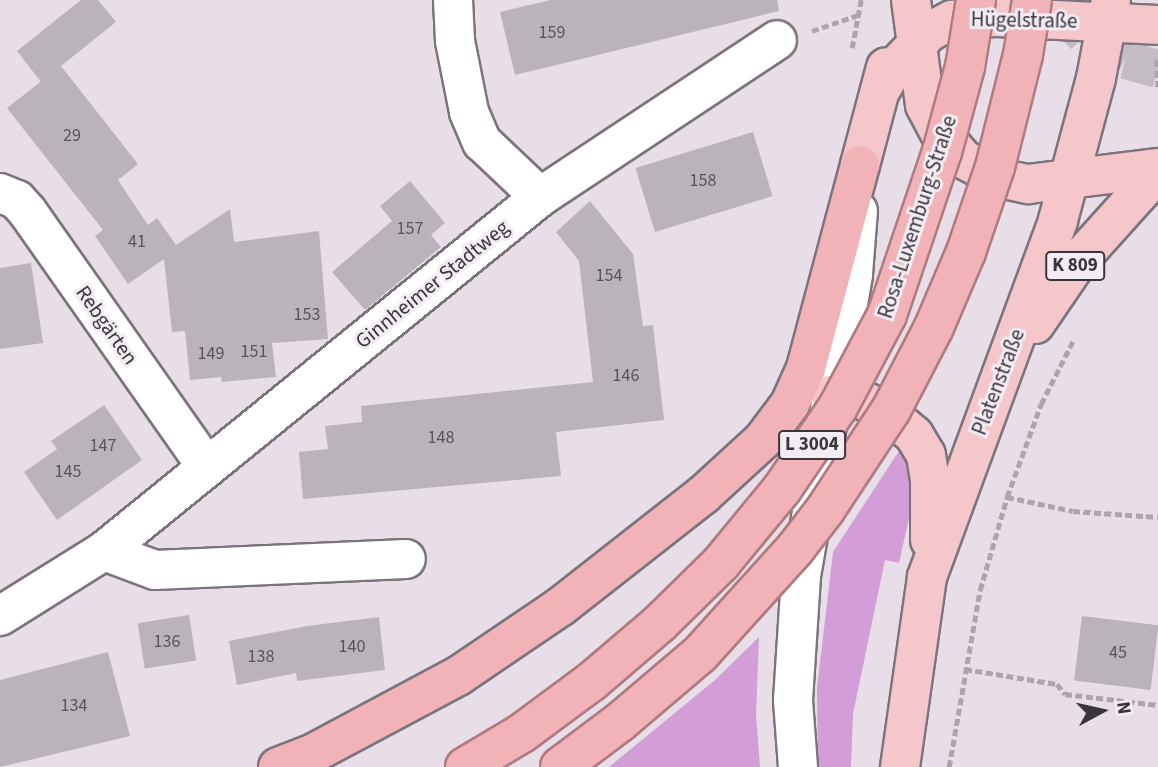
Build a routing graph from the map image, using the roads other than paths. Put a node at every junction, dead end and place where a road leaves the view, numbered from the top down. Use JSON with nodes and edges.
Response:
{"nodes":[{"id":1,"x":453,"y":0,"type":"edge"},
{"id":2,"x":901,"y":0,"type":"edge"},
{"id":3,"x":911,"y":0,"type":"edge"},
{"id":4,"x":976,"y":0,"type":"edge"},
{"id":5,"x":1032,"y":0,"type":"edge"},
{"id":6,"x":1109,"y":12,"type":"edge"},
{"id":7,"x":794,"y":35,"type":"road end"},
{"id":8,"x":1157,"y":36,"type":"edge"},
{"id":9,"x":915,"y":46,"type":"junction"},
{"id":10,"x":880,"y":91,"type":"junction"},
{"id":11,"x":860,"y":165,"type":"junction"},
{"id":12,"x":1158,"y":170,"type":"edge"},
{"id":13,"x":1071,"y":179,"type":"junction"},
{"id":14,"x":0,"y":192,"type":"edge"},
{"id":15,"x":540,"y":197,"type":"junction"},
{"id":16,"x":1004,"y":369,"type":"junction"},
{"id":17,"x":831,"y":395,"type":"junction"},
{"id":18,"x":790,"y":404,"type":"junction"},
{"id":19,"x":207,"y":467,"type":"junction"},
{"id":20,"x":104,"y":551,"type":"junction"},
{"id":21,"x":405,"y":559,"type":"dead end"},
{"id":22,"x":927,"y":576,"type":"junction"},
{"id":23,"x":0,"y":616,"type":"edge"},
{"id":24,"x":278,"y":767,"type":"edge"},
{"id":25,"x":465,"y":767,"type":"edge"},
{"id":26,"x":560,"y":767,"type":"edge"},
{"id":27,"x":798,"y":767,"type":"edge"},
{"id":28,"x":900,"y":767,"type":"edge"}],
"edges":[{"from":1,"to":15,"type":"street"},
{"from":2,"to":10,"type":"main road"},
{"from":3,"to":9,"type":"main road","number":"K 809"},
{"from":4,"to":25,"type":"highway","name":"Rosa-Luxemburg-Straße","number":"L 3004","bridge":true},
{"from":5,"to":26,"type":"highway","number":"L 3004","bridge":true},
{"from":6,"to":8,"type":"main road","name":"Hügelstraße"},
{"from":6,"to":9,"type":"main road","name":"Hügelstraße"},
{"from":6,"to":13,"type":"main road","name":"Platenstraße"},
{"from":7,"to":15,"type":"street","name":"Ginnheimer Stadtweg"},
{"from":9,"to":10,"type":"main road","name":"Hügelstraße"},
{"from":9,"to":13,"type":"main road","number":"K 809"},
{"from":10,"to":11,"type":"main road"},
{"from":11,"to":17,"type":"street"},
{"from":11,"to":18,"type":"highway"},
{"from":12,"to":13,"type":"main road","number":"K 809"},
{"from":12,"to":16,"type":"main road","number":"K 809"},
{"from":13,"to":16,"type":"main road","name":"Platenstraße"},
{"from":14,"to":19,"type":"street","name":"Rebgärten"},
{"from":15,"to":19,"type":"street","name":"Ginnheimer Stadtweg"},
{"from":16,"to":22,"type":"main road","name":"Platenstraße"},
{"from":17,"to":18,"type":"highway"},
{"from":17,"to":22,"type":"main road"},
{"from":17,"to":27,"type":"street"},
{"from":18,"to":24,"type":"highway"},
{"from":19,"to":20,"type":"street","name":"Ginnheimer Stadtweg"},
{"from":20,"to":21,"type":"street"},
{"from":20,"to":23,"type":"street","name":"Ginnheimer Stadtweg"},
{"from":22,"to":28,"type":"main road","name":"Platenstraße"}]}
